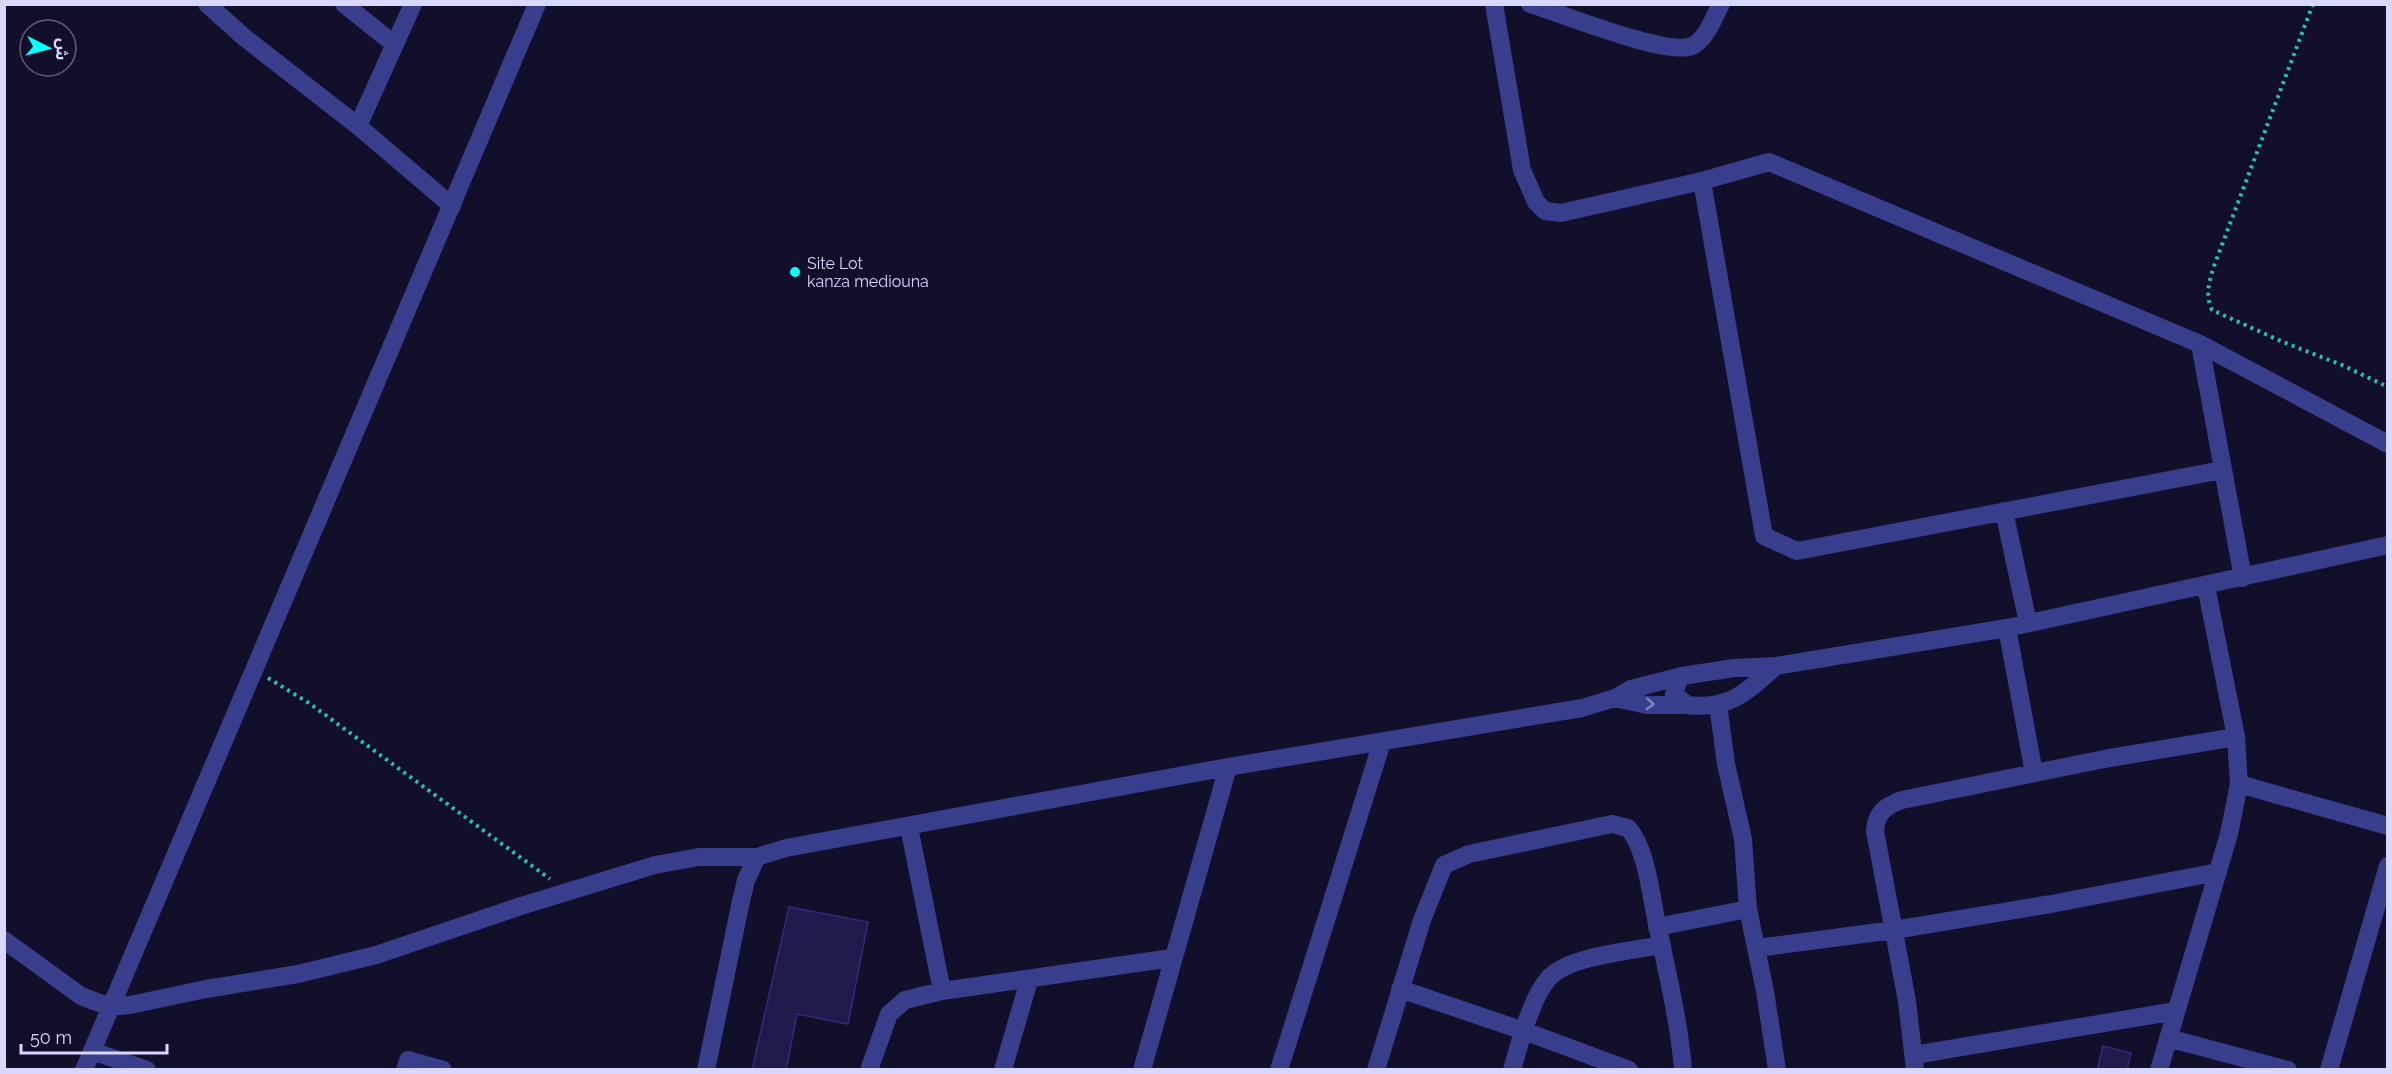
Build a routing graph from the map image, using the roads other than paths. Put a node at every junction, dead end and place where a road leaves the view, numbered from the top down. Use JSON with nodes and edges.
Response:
{"nodes":[{"id":1,"x":207,"y":4,"type":"edge"},
{"id":2,"x":344,"y":4,"type":"edge"},
{"id":3,"x":413,"y":4,"type":"edge"},
{"id":4,"x":537,"y":4,"type":"edge"},
{"id":5,"x":1494,"y":4,"type":"edge"},
{"id":6,"x":1530,"y":4,"type":"edge"},
{"id":7,"x":1721,"y":4,"type":"edge"},
{"id":8,"x":1577,"y":12,"type":"edge"},
{"id":9,"x":394,"y":44,"type":"junction"},
{"id":10,"x":358,"y":126,"type":"junction"},
{"id":11,"x":1702,"y":181,"type":"junction"},
{"id":12,"x":452,"y":206,"type":"junction"},
{"id":13,"x":2200,"y":344,"type":"junction"},
{"id":14,"x":2388,"y":444,"type":"edge"},
{"id":15,"x":2222,"y":470,"type":"junction"},
{"id":16,"x":2004,"y":511,"type":"junction"},
{"id":17,"x":2388,"y":545,"type":"edge"},
{"id":18,"x":2243,"y":578,"type":"junction"},
{"id":19,"x":2206,"y":586,"type":"junction"},
{"id":20,"x":2028,"y":623,"type":"junction"},
{"id":21,"x":2007,"y":628,"type":"junction"},
{"id":22,"x":1776,"y":666,"type":"junction"},
{"id":23,"x":1734,"y":668,"type":"junction"},
{"id":24,"x":1682,"y":676,"type":"junction"},
{"id":25,"x":1742,"y":696,"type":"junction"},
{"id":26,"x":1615,"y":698,"type":"junction"},
{"id":27,"x":1718,"y":704,"type":"junction"},
{"id":28,"x":1687,"y":705,"type":"junction"},
{"id":29,"x":2236,"y":736,"type":"junction"},
{"id":30,"x":1382,"y":742,"type":"junction"},
{"id":31,"x":1228,"y":767,"type":"junction"},
{"id":32,"x":2034,"y":773,"type":"junction"},
{"id":33,"x":2239,"y":784,"type":"junction"},
{"id":34,"x":2388,"y":826,"type":"edge"},
{"id":35,"x":909,"y":827,"type":"junction"},
{"id":36,"x":757,"y":857,"type":"junction"},
{"id":37,"x":2388,"y":866,"type":"edge"},
{"id":38,"x":2218,"y":872,"type":"junction"},
{"id":39,"x":1748,"y":909,"type":"junction"},
{"id":40,"x":1894,"y":930,"type":"junction"},
{"id":41,"x":1659,"y":936,"type":"junction"},
{"id":42,"x":4,"y":940,"type":"edge"},
{"id":43,"x":1757,"y":948,"type":"junction"},
{"id":44,"x":1172,"y":958,"type":"junction"},
{"id":45,"x":1029,"y":980,"type":"junction"},
{"id":46,"x":1400,"y":989,"type":"junction"},
{"id":47,"x":942,"y":991,"type":"junction"},
{"id":48,"x":110,"y":1007,"type":"junction"},
{"id":49,"x":2176,"y":1011,"type":"junction"},
{"id":50,"x":1524,"y":1031,"type":"junction"},
{"id":51,"x":2168,"y":1038,"type":"junction"},
{"id":52,"x":92,"y":1052,"type":"junction"},
{"id":53,"x":1914,"y":1062,"type":"edge"},
{"id":54,"x":84,"y":1070,"type":"edge"},
{"id":55,"x":147,"y":1070,"type":"edge"},
{"id":56,"x":405,"y":1070,"type":"edge"},
{"id":57,"x":443,"y":1070,"type":"edge"},
{"id":58,"x":706,"y":1070,"type":"edge"},
{"id":59,"x":869,"y":1070,"type":"edge"},
{"id":60,"x":1003,"y":1070,"type":"edge"},
{"id":61,"x":1142,"y":1070,"type":"edge"},
{"id":62,"x":1279,"y":1070,"type":"edge"},
{"id":63,"x":1376,"y":1070,"type":"edge"},
{"id":64,"x":1512,"y":1070,"type":"edge"},
{"id":65,"x":1629,"y":1070,"type":"edge"},
{"id":66,"x":1683,"y":1070,"type":"edge"},
{"id":67,"x":1777,"y":1070,"type":"edge"},
{"id":68,"x":2159,"y":1070,"type":"edge"},
{"id":69,"x":2288,"y":1070,"type":"edge"},
{"id":70,"x":2329,"y":1070,"type":"edge"}],
"edges":[{"from":1,"to":10,"type":"street"},
{"from":2,"to":9,"type":"street"},
{"from":3,"to":9,"type":"street"},
{"from":4,"to":12,"type":"street"},
{"from":5,"to":11,"type":"street"},
{"from":6,"to":8,"type":"street"},
{"from":7,"to":8,"type":"street"},
{"from":9,"to":10,"type":"street"},
{"from":10,"to":12,"type":"street"},
{"from":11,"to":13,"type":"street"},
{"from":11,"to":16,"type":"street"},
{"from":12,"to":48,"type":"street"},
{"from":13,"to":14,"type":"street"},
{"from":13,"to":15,"type":"street"},
{"from":15,"to":16,"type":"street"},
{"from":15,"to":18,"type":"street"},
{"from":16,"to":20,"type":"street"},
{"from":17,"to":18,"type":"street"},
{"from":18,"to":19,"type":"street"},
{"from":19,"to":20,"type":"street"},
{"from":19,"to":29,"type":"street"},
{"from":20,"to":21,"type":"street"},
{"from":21,"to":22,"type":"street"},
{"from":21,"to":32,"type":"street"},
{"from":22,"to":23,"type":"street"},
{"from":22,"to":25,"type":"street"},
{"from":23,"to":24,"type":"street"},
{"from":23,"to":25,"type":"street"},
{"from":24,"to":26,"type":"street"},
{"from":24,"to":28,"type":"street"},
{"from":25,"to":27,"type":"street"},
{"from":26,"to":28,"type":"street","one_way":true},
{"from":26,"to":30,"type":"street"},
{"from":27,"to":28,"type":"street"},
{"from":27,"to":39,"type":"street"},
{"from":29,"to":32,"type":"street"},
{"from":29,"to":33,"type":"street"},
{"from":30,"to":31,"type":"street"},
{"from":30,"to":62,"type":"street"},
{"from":31,"to":35,"type":"street"},
{"from":31,"to":44,"type":"street"},
{"from":32,"to":40,"type":"street"},
{"from":33,"to":34,"type":"street"},
{"from":33,"to":38,"type":"street"},
{"from":35,"to":36,"type":"street"},
{"from":35,"to":47,"type":"street"},
{"from":36,"to":48,"type":"street"},
{"from":36,"to":58,"type":"street"},
{"from":37,"to":70,"type":"street"},
{"from":38,"to":40,"type":"street"},
{"from":38,"to":49,"type":"street"},
{"from":39,"to":41,"type":"street"},
{"from":39,"to":43,"type":"street"},
{"from":40,"to":43,"type":"street"},
{"from":40,"to":53,"type":"street"},
{"from":41,"to":46,"type":"street"},
{"from":41,"to":50,"type":"street"},
{"from":41,"to":66,"type":"street"},
{"from":42,"to":48,"type":"street"},
{"from":43,"to":67,"type":"street"},
{"from":44,"to":45,"type":"street"},
{"from":44,"to":61,"type":"street"},
{"from":45,"to":47,"type":"street"},
{"from":45,"to":60,"type":"street"},
{"from":46,"to":50,"type":"street"},
{"from":46,"to":63,"type":"street"},
{"from":47,"to":59,"type":"street"},
{"from":48,"to":52,"type":"street"},
{"from":49,"to":51,"type":"street"},
{"from":49,"to":53,"type":"street"},
{"from":50,"to":64,"type":"street"},
{"from":50,"to":65,"type":"street"},
{"from":51,"to":68,"type":"street"},
{"from":51,"to":69,"type":"street"},
{"from":52,"to":54,"type":"street"},
{"from":52,"to":55,"type":"street"},
{"from":56,"to":57,"type":"street"}]}
